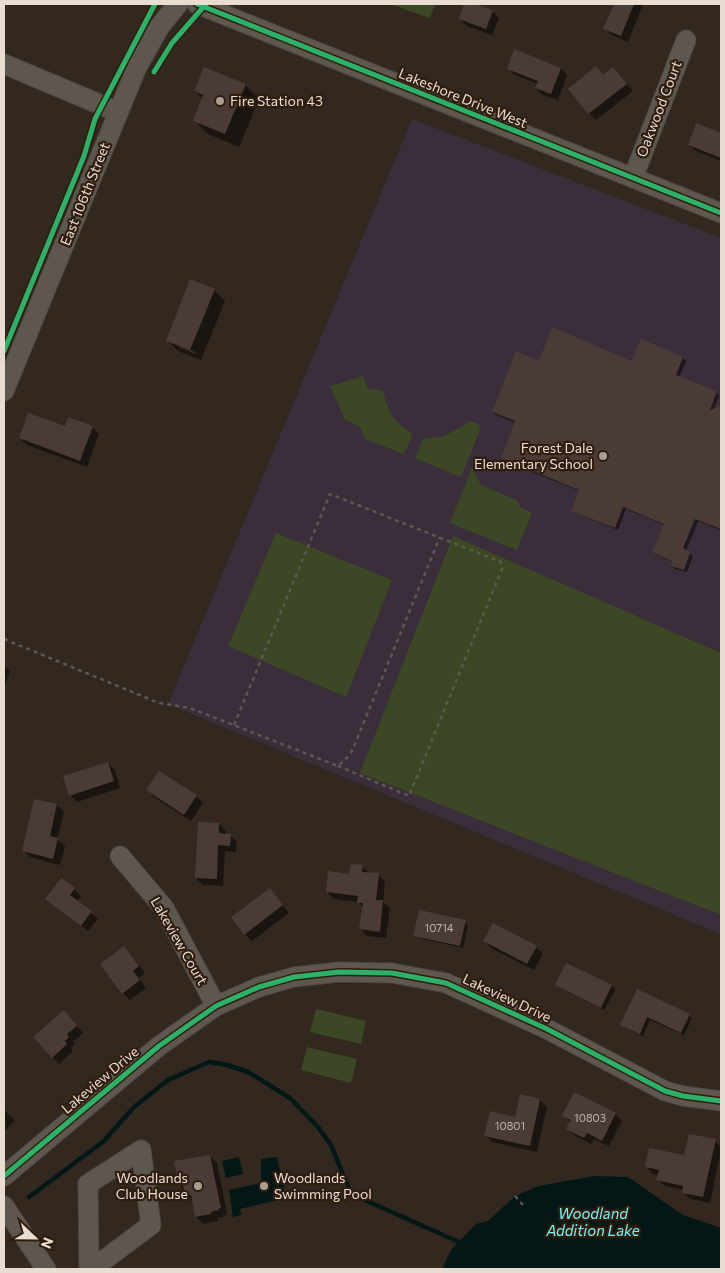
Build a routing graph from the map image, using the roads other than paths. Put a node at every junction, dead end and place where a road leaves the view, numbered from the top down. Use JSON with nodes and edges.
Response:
{"nodes":[{"id":1,"x":178,"y":4,"type":"edge"},
{"id":2,"x":197,"y":4,"type":"edge"},
{"id":3,"x":686,"y":40,"type":"dead end"},
{"id":4,"x":4,"y":64,"type":"edge"},
{"id":5,"x":118,"y":112,"type":"junction"},
{"id":6,"x":633,"y":178,"type":"junction"},
{"id":7,"x":721,"y":213,"type":"edge"},
{"id":8,"x":4,"y":391,"type":"edge"},
{"id":9,"x":120,"y":856,"type":"dead end"},
{"id":10,"x":216,"y":1006,"type":"junction"},
{"id":11,"x":721,"y":1101,"type":"edge"},
{"id":12,"x":4,"y":1176,"type":"edge"},
{"id":13,"x":4,"y":1206,"type":"edge"},
{"id":14,"x":46,"y":1269,"type":"edge"},
{"id":15,"x":90,"y":1269,"type":"edge"}],
"edges":[{"from":1,"to":5,"type":"street","name":"East 106th Street"},
{"from":2,"to":6,"type":"street","name":"Lakeshore Drive West"},
{"from":3,"to":6,"type":"street","name":"Oakwood Court"},
{"from":4,"to":5,"type":"street"},
{"from":5,"to":8,"type":"street","name":"East 106th Street"},
{"from":6,"to":7,"type":"street","name":"Lakeshore Drive West"},
{"from":9,"to":10,"type":"street","name":"Lakeview Court"},
{"from":10,"to":11,"type":"street","name":"Lakeview Drive"},
{"from":10,"to":12,"type":"street","name":"Lakeview Drive"},
{"from":13,"to":14,"type":"street"},
{"from":15,"to":15,"type":"street"}]}
